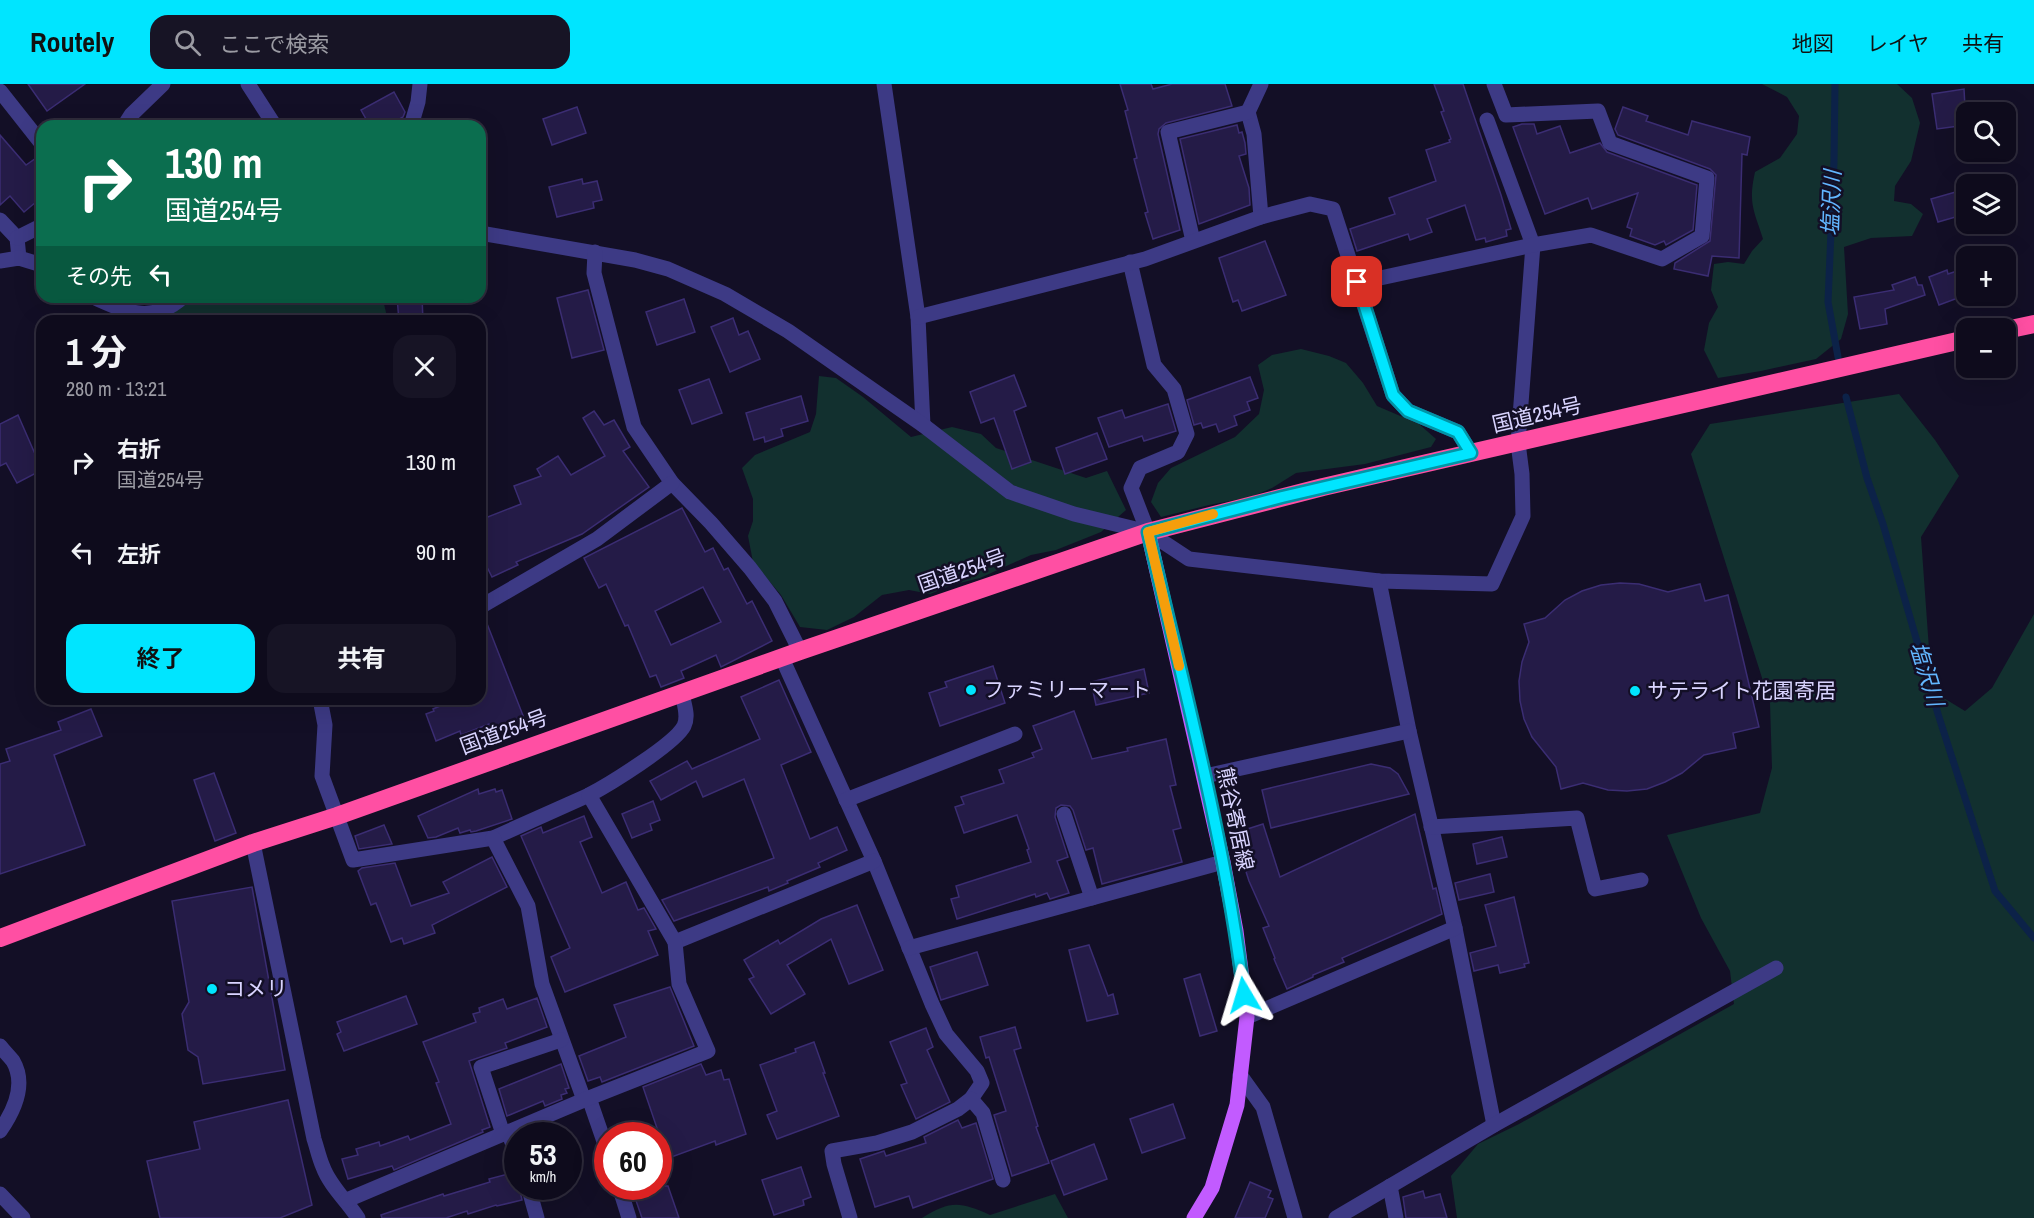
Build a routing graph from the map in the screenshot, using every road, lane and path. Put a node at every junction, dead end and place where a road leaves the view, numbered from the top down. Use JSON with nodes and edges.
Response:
{"nodes":[{"id":1,"x":163,"y":84,"type":"edge"},
{"id":2,"x":420,"y":84,"type":"edge"},
{"id":3,"x":884,"y":84,"type":"edge"},
{"id":4,"x":1261,"y":84,"type":"edge"},
{"id":5,"x":1494,"y":84,"type":"edge"},
{"id":6,"x":251,"y":85,"type":"edge"},
{"id":7,"x":0,"y":92,"type":"edge"},
{"id":8,"x":1248,"y":112,"type":"junction"},
{"id":9,"x":128,"y":120,"type":"edge"},
{"id":10,"x":271,"y":120,"type":"edge"},
{"id":11,"x":413,"y":120,"type":"edge"},
{"id":12,"x":1487,"y":120,"type":"dead end"},
{"id":13,"x":36,"y":137,"type":"edge"},
{"id":14,"x":1261,"y":217,"type":"junction"},
{"id":15,"x":0,"y":220,"type":"edge"},
{"id":16,"x":36,"y":229,"type":"edge"},
{"id":17,"x":486,"y":234,"type":"edge"},
{"id":18,"x":18,"y":238,"type":"junction"},
{"id":19,"x":1193,"y":241,"type":"junction"},
{"id":20,"x":1533,"y":245,"type":"junction"},
{"id":21,"x":595,"y":252,"type":"junction"},
{"id":22,"x":19,"y":258,"type":"junction"},
{"id":23,"x":0,"y":261,"type":"edge"},
{"id":24,"x":1130,"y":262,"type":"junction"},
{"id":25,"x":36,"y":263,"type":"edge"},
{"id":26,"x":1357,"y":282,"type":"junction"},
{"id":27,"x":107,"y":303,"type":"edge"},
{"id":28,"x":177,"y":303,"type":"edge"},
{"id":29,"x":918,"y":317,"type":"junction"},
{"id":30,"x":2034,"y":324,"type":"edge"},
{"id":31,"x":2016,"y":328,"type":"edge"},
{"id":32,"x":1956,"y":341,"type":"edge"},
{"id":33,"x":923,"y":425,"type":"junction"},
{"id":34,"x":1518,"y":443,"type":"junction"},
{"id":35,"x":1471,"y":453,"type":"junction"},
{"id":36,"x":672,"y":483,"type":"junction"},
{"id":37,"x":1148,"y":532,"type":"junction"},
{"id":38,"x":1379,"y":581,"type":"junction"},
{"id":39,"x":486,"y":604,"type":"edge"},
{"id":40,"x":800,"y":651,"type":"junction"},
{"id":41,"x":782,"y":658,"type":"junction"},
{"id":42,"x":682,"y":694,"type":"junction"},
{"id":43,"x":321,"y":705,"type":"edge"},
{"id":44,"x":1409,"y":731,"type":"junction"},
{"id":45,"x":1015,"y":734,"type":"dead end"},
{"id":46,"x":1204,"y":776,"type":"junction"},
{"id":47,"x":589,"y":795,"type":"junction"},
{"id":48,"x":846,"y":800,"type":"junction"},
{"id":49,"x":1064,"y":814,"type":"dead end"},
{"id":50,"x":337,"y":816,"type":"junction"},
{"id":51,"x":1431,"y":827,"type":"junction"},
{"id":52,"x":492,"y":838,"type":"junction"},
{"id":53,"x":253,"y":843,"type":"junction"},
{"id":54,"x":874,"y":861,"type":"junction"},
{"id":55,"x":1223,"y":862,"type":"junction"},
{"id":56,"x":1641,"y":880,"type":"dead end"},
{"id":57,"x":1092,"y":898,"type":"junction"},
{"id":58,"x":1455,"y":928,"type":"junction"},
{"id":59,"x":0,"y":938,"type":"edge"},
{"id":60,"x":675,"y":942,"type":"junction"},
{"id":61,"x":909,"y":948,"type":"junction"},
{"id":62,"x":1776,"y":968,"type":"dead end"},
{"id":63,"x":1247,"y":1017,"type":"junction"},
{"id":64,"x":561,"y":1040,"type":"junction"},
{"id":65,"x":0,"y":1046,"type":"edge"},
{"id":66,"x":1240,"y":1074,"type":"junction"},
{"id":67,"x":587,"y":1099,"type":"junction"},
{"id":68,"x":971,"y":1099,"type":"junction"},
{"id":69,"x":532,"y":1122,"type":"edge"},
{"id":70,"x":596,"y":1122,"type":"edge"},
{"id":71,"x":1494,"y":1125,"type":"junction"},
{"id":72,"x":504,"y":1128,"type":"edge"},
{"id":73,"x":0,"y":1131,"type":"edge"},
{"id":74,"x":504,"y":1134,"type":"edge"},
{"id":75,"x":1004,"y":1180,"type":"dead end"},
{"id":76,"x":1390,"y":1186,"type":"junction"},
{"id":77,"x":0,"y":1194,"type":"edge"},
{"id":78,"x":347,"y":1200,"type":"junction"},
{"id":79,"x":532,"y":1200,"type":"edge"},
{"id":80,"x":623,"y":1200,"type":"edge"},
{"id":81,"x":23,"y":1218,"type":"edge"},
{"id":82,"x":358,"y":1218,"type":"edge"},
{"id":83,"x":537,"y":1218,"type":"edge"},
{"id":84,"x":629,"y":1218,"type":"edge"},
{"id":85,"x":850,"y":1218,"type":"edge"},
{"id":86,"x":1194,"y":1218,"type":"edge"},
{"id":87,"x":1295,"y":1218,"type":"edge"},
{"id":88,"x":1336,"y":1218,"type":"edge"},
{"id":89,"x":1396,"y":1218,"type":"edge"}],
"edges":[{"from":1,"to":9,"type":"street"},
{"from":2,"to":11,"type":"street"},
{"from":3,"to":29,"type":"street"},
{"from":4,"to":8,"type":"street"},
{"from":5,"to":20,"type":"street"},
{"from":6,"to":10,"type":"street"},
{"from":7,"to":13,"type":"street"},
{"from":8,"to":14,"type":"street"},
{"from":8,"to":19,"type":"street"},
{"from":12,"to":20,"type":"street"},
{"from":14,"to":19,"type":"street"},
{"from":14,"to":26,"type":"street"},
{"from":15,"to":18,"type":"street"},
{"from":16,"to":18,"type":"street"},
{"from":17,"to":21,"type":"street"},
{"from":18,"to":22,"type":"street"},
{"from":19,"to":24,"type":"street"},
{"from":20,"to":26,"type":"street"},
{"from":20,"to":34,"type":"street"},
{"from":21,"to":33,"type":"street"},
{"from":21,"to":36,"type":"street"},
{"from":22,"to":23,"type":"street"},
{"from":22,"to":25,"type":"street"},
{"from":24,"to":29,"type":"street"},
{"from":24,"to":37,"type":"street"},
{"from":26,"to":35,"type":"street"},
{"from":27,"to":28,"type":"street"},
{"from":29,"to":33,"type":"street"},
{"from":30,"to":31,"type":"highway"},
{"from":32,"to":34,"type":"highway","name":"国道254号"},
{"from":33,"to":37,"type":"street"},
{"from":34,"to":35,"type":"highway","name":"国道254号"},
{"from":34,"to":38,"type":"street"},
{"from":35,"to":37,"type":"highway","name":"国道254号"},
{"from":36,"to":39,"type":"street"},
{"from":36,"to":40,"type":"street"},
{"from":37,"to":38,"type":"street"},
{"from":37,"to":40,"type":"highway","name":"国道254号"},
{"from":37,"to":46,"type":"main road","name":"熊谷寄居線"},
{"from":38,"to":44,"type":"street"},
{"from":40,"to":41,"type":"highway","name":"国道254号"},
{"from":41,"to":42,"type":"highway","name":"国道254号"},
{"from":41,"to":48,"type":"street"},
{"from":42,"to":47,"type":"street"},
{"from":42,"to":50,"type":"highway","name":"国道254号"},
{"from":43,"to":50,"type":"street"},
{"from":44,"to":46,"type":"street"},
{"from":44,"to":51,"type":"street"},
{"from":45,"to":48,"type":"street"},
{"from":46,"to":55,"type":"main road","name":"熊谷寄居線"},
{"from":47,"to":52,"type":"street"},
{"from":47,"to":60,"type":"street"},
{"from":48,"to":54,"type":"street"},
{"from":49,"to":57,"type":"street"},
{"from":50,"to":52,"type":"street"},
{"from":50,"to":53,"type":"highway","name":"国道254号"},
{"from":51,"to":56,"type":"street"},
{"from":51,"to":58,"type":"street"},
{"from":52,"to":64,"type":"street"},
{"from":53,"to":59,"type":"highway","name":"国道254号"},
{"from":53,"to":78,"type":"street"},
{"from":54,"to":60,"type":"street"},
{"from":54,"to":61,"type":"street"},
{"from":55,"to":57,"type":"street"},
{"from":55,"to":63,"type":"main road","name":"熊谷寄居線"},
{"from":57,"to":61,"type":"street"},
{"from":58,"to":63,"type":"street"},
{"from":58,"to":71,"type":"street"},
{"from":60,"to":67,"type":"street"},
{"from":61,"to":68,"type":"street"},
{"from":62,"to":71,"type":"street"},
{"from":63,"to":66,"type":"main road","name":"熊谷寄居線"},
{"from":64,"to":67,"type":"street"},
{"from":64,"to":72,"type":"street"},
{"from":65,"to":73,"type":"street"},
{"from":66,"to":86,"type":"main road","name":"熊谷寄居線"},
{"from":66,"to":87,"type":"street"},
{"from":67,"to":69,"type":"street"},
{"from":67,"to":70,"type":"street"},
{"from":68,"to":75,"type":"street"},
{"from":68,"to":85,"type":"street"},
{"from":71,"to":76,"type":"street"},
{"from":74,"to":78,"type":"street"},
{"from":76,"to":88,"type":"street"},
{"from":76,"to":89,"type":"street"},
{"from":77,"to":81,"type":"street"},
{"from":78,"to":82,"type":"street"},
{"from":79,"to":83,"type":"street"},
{"from":80,"to":84,"type":"street"}]}
